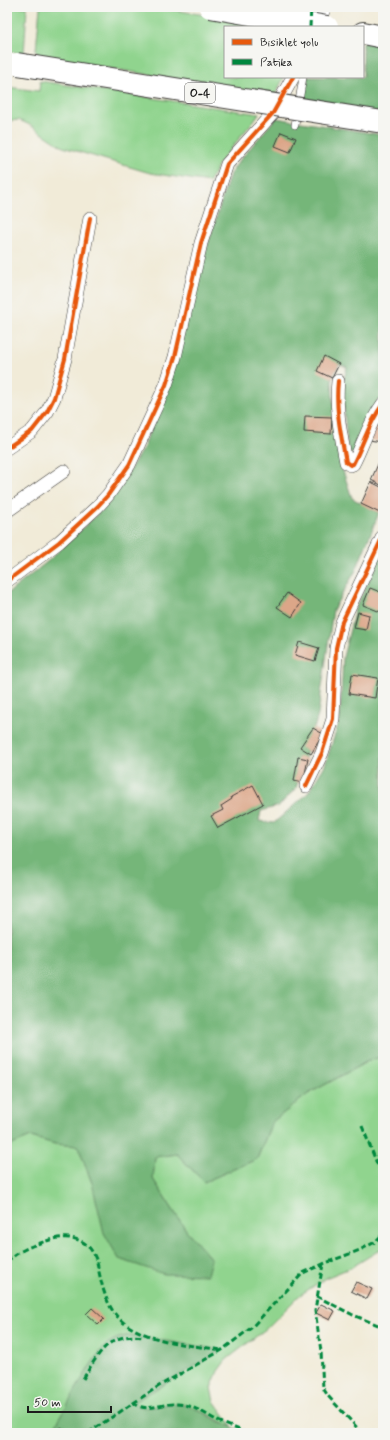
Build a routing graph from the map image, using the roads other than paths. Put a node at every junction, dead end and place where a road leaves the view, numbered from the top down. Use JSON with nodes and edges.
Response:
{"nodes":[{"id":1,"x":210,"y":7,"type":"edge"},
{"id":2,"x":325,"y":7,"type":"edge"},
{"id":3,"x":316,"y":26,"type":"edge"},
{"id":4,"x":321,"y":26,"type":"edge"},
{"id":5,"x":364,"y":33,"type":"edge"},
{"id":6,"x":383,"y":37,"type":"edge"},
{"id":7,"x":17,"y":64,"type":"dead end"},
{"id":8,"x":292,"y":78,"type":"edge"},
{"id":9,"x":303,"y":78,"type":"edge"},
{"id":10,"x":383,"y":122,"type":"edge"},
{"id":11,"x":295,"y":124,"type":"dead end"},
{"id":12,"x":90,"y":218,"type":"dead end"},
{"id":13,"x":338,"y":381,"type":"dead end"},
{"id":14,"x":383,"y":404,"type":"edge"},
{"id":15,"x":7,"y":448,"type":"edge"},
{"id":16,"x":64,"y":471,"type":"dead end"},
{"id":17,"x":7,"y":511,"type":"edge"},
{"id":18,"x":383,"y":536,"type":"edge"},
{"id":19,"x":7,"y":581,"type":"edge"},
{"id":20,"x":306,"y":786,"type":"dead end"}],
"edges":[{"from":1,"to":4,"type":"highway","bridge":true},
{"from":2,"to":3,"type":"street"},
{"from":5,"to":6,"type":"highway"},
{"from":7,"to":10,"type":"highway","number":"O-4","bridge":true},
{"from":8,"to":19,"type":"street"},
{"from":9,"to":11,"type":"lane"},
{"from":12,"to":15,"type":"street"},
{"from":13,"to":14,"type":"street"},
{"from":16,"to":17,"type":"street"},
{"from":18,"to":20,"type":"street"}]}
